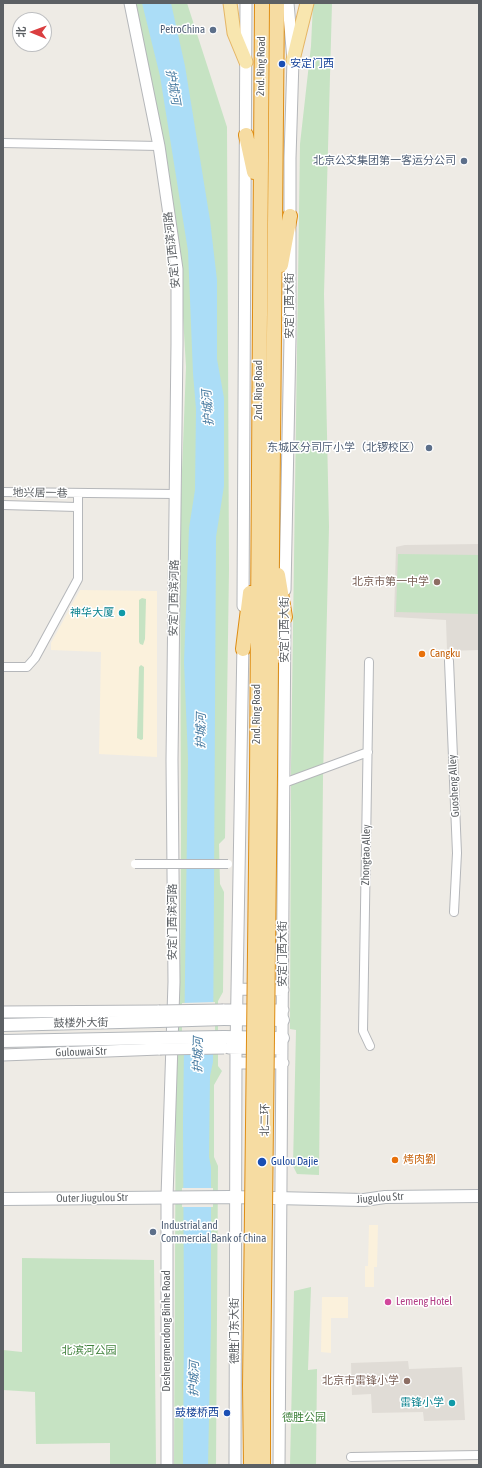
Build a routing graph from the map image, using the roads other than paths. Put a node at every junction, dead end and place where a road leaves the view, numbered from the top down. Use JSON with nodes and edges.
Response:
{"nodes":[{"id":1,"x":130,"y":3,"type":"edge"},
{"id":2,"x":230,"y":3,"type":"edge"},
{"id":3,"x":246,"y":3,"type":"edge"},
{"id":4,"x":262,"y":3,"type":"edge"},
{"id":5,"x":277,"y":3,"type":"edge"},
{"id":6,"x":288,"y":3,"type":"edge"},
{"id":7,"x":307,"y":3,"type":"edge"},
{"id":8,"x":293,"y":60,"type":"junction"},
{"id":9,"x":246,"y":62,"type":"junction"},
{"id":10,"x":246,"y":135,"type":"junction"},
{"id":11,"x":3,"y":143,"type":"edge"},
{"id":12,"x":159,"y":146,"type":"junction"},
{"id":13,"x":260,"y":198,"type":"junction"},
{"id":14,"x":290,"y":216,"type":"junction"},
{"id":15,"x":274,"y":298,"type":"junction"},
{"id":16,"x":3,"y":492,"type":"edge"},
{"id":17,"x":78,"y":494,"type":"junction"},
{"id":18,"x":175,"y":494,"type":"junction"},
{"id":19,"x":3,"y":505,"type":"edge"},
{"id":20,"x":77,"y":507,"type":"junction"},
{"id":21,"x":265,"y":534,"type":"junction"},
{"id":22,"x":285,"y":616,"type":"junction"},
{"id":23,"x":243,"y":649,"type":"junction"},
{"id":24,"x":449,"y":661,"type":"dead end"},
{"id":25,"x":369,"y":662,"type":"dead end"},
{"id":26,"x":3,"y":667,"type":"edge"},
{"id":27,"x":368,"y":752,"type":"junction"},
{"id":28,"x":270,"y":775,"type":"joint"},
{"id":29,"x":284,"y":783,"type":"junction"},
{"id":30,"x":135,"y":864,"type":"dead end"},
{"id":31,"x":233,"y":864,"type":"junction"},
{"id":32,"x":454,"y":912,"type":"dead end"},
{"id":33,"x":237,"y":989,"type":"junction"},
{"id":34,"x":283,"y":990,"type":"junction"},
{"id":35,"x":3,"y":1012,"type":"edge"},
{"id":36,"x":236,"y":1014,"type":"junction"},
{"id":37,"x":283,"y":1015,"type":"junction"},
{"id":38,"x":159,"y":1016,"type":"junction"},
{"id":39,"x":3,"y":1025,"type":"edge"},
{"id":40,"x":3,"y":1041,"type":"edge"},
{"id":41,"x":230,"y":1043,"type":"junction"},
{"id":42,"x":282,"y":1043,"type":"junction"},
{"id":43,"x":159,"y":1044,"type":"junction"},
{"id":44,"x":370,"y":1046,"type":"dead end"},
{"id":45,"x":3,"y":1055,"type":"edge"},
{"id":46,"x":236,"y":1063,"type":"junction"},
{"id":47,"x":283,"y":1063,"type":"junction"},
{"id":48,"x":479,"y":1196,"type":"edge"},
{"id":49,"x":167,"y":1197,"type":"junction"},
{"id":50,"x":235,"y":1198,"type":"junction"},
{"id":51,"x":3,"y":1199,"type":"edge"},
{"id":52,"x":281,"y":1200,"type":"junction"},
{"id":53,"x":235,"y":1242,"type":"junction"},
{"id":54,"x":280,"y":1242,"type":"junction"},
{"id":55,"x":257,"y":1386,"type":"junction"},
{"id":56,"x":479,"y":1455,"type":"edge"},
{"id":57,"x":351,"y":1457,"type":"dead end"},
{"id":58,"x":167,"y":1465,"type":"edge"},
{"id":59,"x":235,"y":1465,"type":"edge"},
{"id":60,"x":251,"y":1465,"type":"edge"},
{"id":61,"x":263,"y":1465,"type":"edge"},
{"id":62,"x":279,"y":1465,"type":"edge"}],
"edges":[{"from":1,"to":12,"type":"street","name":"安定门西滨河路"},
{"from":2,"to":9,"type":"main road"},
{"from":3,"to":9,"type":"street"},
{"from":4,"to":13,"type":"highway","name":"2nd. Ring Road"},
{"from":5,"to":15,"type":"highway","name":"2nd. Ring Road"},
{"from":6,"to":8,"type":"street","name":"安定门西大街"},
{"from":7,"to":8,"type":"main road"},
{"from":8,"to":14,"type":"street","name":"安定门西大街"},
{"from":9,"to":10,"type":"street"},
{"from":10,"to":13,"type":"highway"},
{"from":10,"to":23,"type":"street"},
{"from":11,"to":12,"type":"street"},
{"from":12,"to":18,"type":"street","name":"安定门西滨河路"},
{"from":13,"to":21,"type":"highway","name":"2nd. Ring Road"},
{"from":14,"to":15,"type":"highway"},
{"from":14,"to":22,"type":"street","name":"安定门西大街"},
{"from":15,"to":21,"type":"highway","name":"2nd. Ring Road"},
{"from":16,"to":17,"type":"street","name":"地兴居一巷"},
{"from":17,"to":18,"type":"street","name":"地兴居一巷"},
{"from":17,"to":20,"type":"street"},
{"from":18,"to":49,"type":"street","name":"安定门西滨河路"},
{"from":19,"to":20,"type":"street","name":"地兴居一巷"},
{"from":20,"to":26,"type":"street"},
{"from":21,"to":22,"type":"highway"},
{"from":21,"to":23,"type":"highway"},
{"from":21,"to":28,"type":"highway","name":"2nd. Ring Road"},
{"from":21,"to":55,"type":"highway","name":"北二环","bridge":true},
{"from":22,"to":29,"type":"street","name":"安定门西大街"},
{"from":23,"to":31,"type":"street"},
{"from":24,"to":32,"type":"street","name":"Guosheng Alley"},
{"from":25,"to":27,"type":"street","name":"Zhongtao Alley"},
{"from":27,"to":29,"type":"street"},
{"from":27,"to":44,"type":"street","name":"Zhongtao Alley"},
{"from":28,"to":55,"type":"highway","name":"北二环","bridge":true},
{"from":29,"to":34,"type":"street","name":"安定门西大街"},
{"from":30,"to":31,"type":"street","bridge":true},
{"from":31,"to":33,"type":"street"},
{"from":33,"to":34,"type":"street"},
{"from":33,"to":36,"type":"street"},
{"from":34,"to":37,"type":"street","name":"安定门西大街"},
{"from":35,"to":38,"type":"street","name":"鼓楼外大街"},
{"from":36,"to":37,"type":"main road"},
{"from":36,"to":38,"type":"main road","bridge":true},
{"from":36,"to":41,"type":"street"},
{"from":37,"to":42,"type":"street","name":"安定门西大街"},
{"from":38,"to":39,"type":"main road","name":"鼓楼外大街"},
{"from":40,"to":43,"type":"main road"},
{"from":41,"to":42,"type":"main road"},
{"from":41,"to":43,"type":"main road","bridge":true},
{"from":41,"to":46,"type":"street"},
{"from":42,"to":47,"type":"street","name":"安定门西大街"},
{"from":43,"to":45,"type":"street","name":"Gulouwai Str"},
{"from":46,"to":47,"type":"street"},
{"from":46,"to":50,"type":"street"},
{"from":47,"to":52,"type":"street","name":"安定门西大街"},
{"from":48,"to":52,"type":"main road","name":"Jiugulou Str"},
{"from":49,"to":50,"type":"main road","name":"Outer Jiugulou Str"},
{"from":49,"to":51,"type":"main road","name":"Outer Jiugulou Str"},
{"from":49,"to":58,"type":"street","name":"Deshengmendong Binhe Road"},
{"from":50,"to":52,"type":"main road","name":"Jiugulou Str"},
{"from":50,"to":53,"type":"street","name":"德胜门东大街"},
{"from":52,"to":54,"type":"street"},
{"from":53,"to":54,"type":"street"},
{"from":53,"to":59,"type":"street","name":"德胜门东大街"},
{"from":54,"to":62,"type":"street"},
{"from":55,"to":60,"type":"highway","name":"北二环"},
{"from":55,"to":61,"type":"highway","name":"北二环"},
{"from":56,"to":57,"type":"street"}]}
